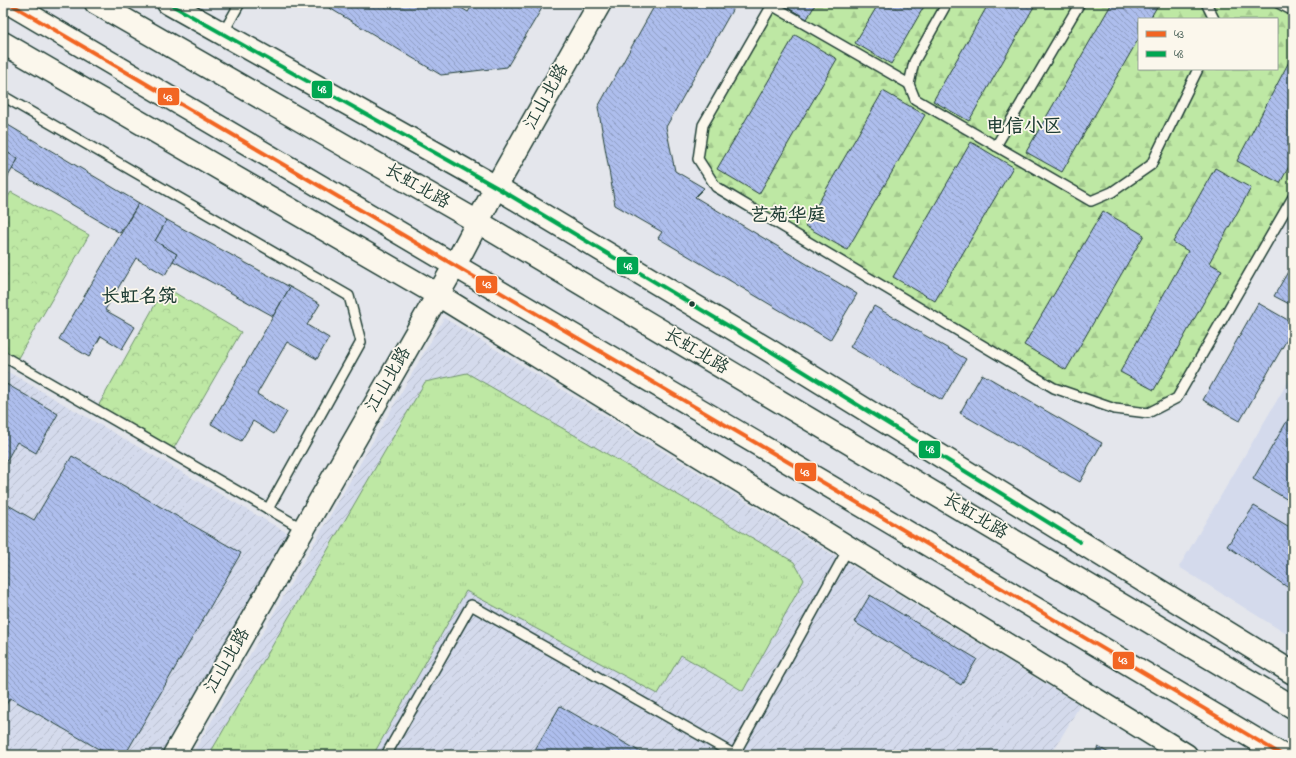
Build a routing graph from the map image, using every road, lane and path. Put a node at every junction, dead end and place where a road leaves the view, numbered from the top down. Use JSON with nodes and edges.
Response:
{"nodes":[{"id":1,"x":10,"y":3,"type":"edge"},
{"id":2,"x":96,"y":3,"type":"edge"},
{"id":3,"x":168,"y":3,"type":"edge"},
{"id":4,"x":240,"y":3,"type":"edge"},
{"id":5,"x":600,"y":3,"type":"edge"},
{"id":6,"x":947,"y":3,"type":"edge"},
{"id":7,"x":1080,"y":3,"type":"edge"},
{"id":8,"x":1206,"y":3,"type":"edge"},
{"id":9,"x":1278,"y":3,"type":"edge"},
{"id":10,"x":770,"y":4,"type":"edge"},
{"id":11,"x":1293,"y":11,"type":"edge"},
{"id":12,"x":1214,"y":18,"type":"edge"},
{"id":13,"x":222,"y":35,"type":"junction"},
{"id":14,"x":3,"y":43,"type":"edge"},
{"id":15,"x":1198,"y":70,"type":"edge"},
{"id":16,"x":909,"y":84,"type":"junction"},
{"id":17,"x":3,"y":96,"type":"edge"},
{"id":18,"x":996,"y":146,"type":"junction"},
{"id":19,"x":496,"y":187,"type":"junction"},
{"id":20,"x":1293,"y":197,"type":"edge"},
{"id":21,"x":478,"y":222,"type":"junction"},
{"id":22,"x":455,"y":265,"type":"junction"},
{"id":23,"x":438,"y":295,"type":"junction"},
{"id":24,"x":3,"y":356,"type":"edge"},
{"id":25,"x":268,"y":509,"type":"junction"},
{"id":26,"x":304,"y":529,"type":"junction"},
{"id":27,"x":849,"y":547,"type":"junction"},
{"id":28,"x":1293,"y":674,"type":"edge"},
{"id":29,"x":1293,"y":706,"type":"edge"},
{"id":30,"x":174,"y":755,"type":"edge"},
{"id":31,"x":386,"y":755,"type":"edge"},
{"id":32,"x":734,"y":755,"type":"edge"},
{"id":33,"x":1186,"y":755,"type":"edge"},
{"id":34,"x":1282,"y":755,"type":"edge"}],
"edges":[{"from":1,"to":22,"type":"main road"},
{"from":2,"to":21,"type":"main road","name":"长虹北路"},
{"from":3,"to":13,"type":"main road"},
{"from":4,"to":13,"type":"lane"},
{"from":5,"to":19,"type":"main road","name":"江山北路"},
{"from":6,"to":16,"type":"lane"},
{"from":7,"to":18,"type":"lane"},
{"from":8,"to":12,"type":"lane"},
{"from":9,"to":11,"type":"lane"},
{"from":10,"to":16,"type":"lane"},
{"from":10,"to":20,"type":"lane"},
{"from":13,"to":19,"type":"main road"},
{"from":14,"to":23,"type":"main road"},
{"from":15,"to":18,"type":"lane"},
{"from":16,"to":18,"type":"lane"},
{"from":17,"to":25,"type":"lane"},
{"from":19,"to":21,"type":"main road","name":"江山北路"},
{"from":19,"to":28,"type":"main road"},
{"from":21,"to":22,"type":"main road","name":"江山北路"},
{"from":21,"to":29,"type":"main road","name":"长虹北路"},
{"from":22,"to":23,"type":"main road","name":"江山北路"},
{"from":22,"to":34,"type":"main road"},
{"from":23,"to":26,"type":"main road","name":"江山北路"},
{"from":23,"to":27,"type":"main road"},
{"from":24,"to":25,"type":"lane"},
{"from":25,"to":26,"type":"lane"},
{"from":26,"to":30,"type":"main road","name":"江山北路"},
{"from":27,"to":32,"type":"lane"},
{"from":27,"to":33,"type":"main road"},
{"from":31,"to":32,"type":"lane"}]}
